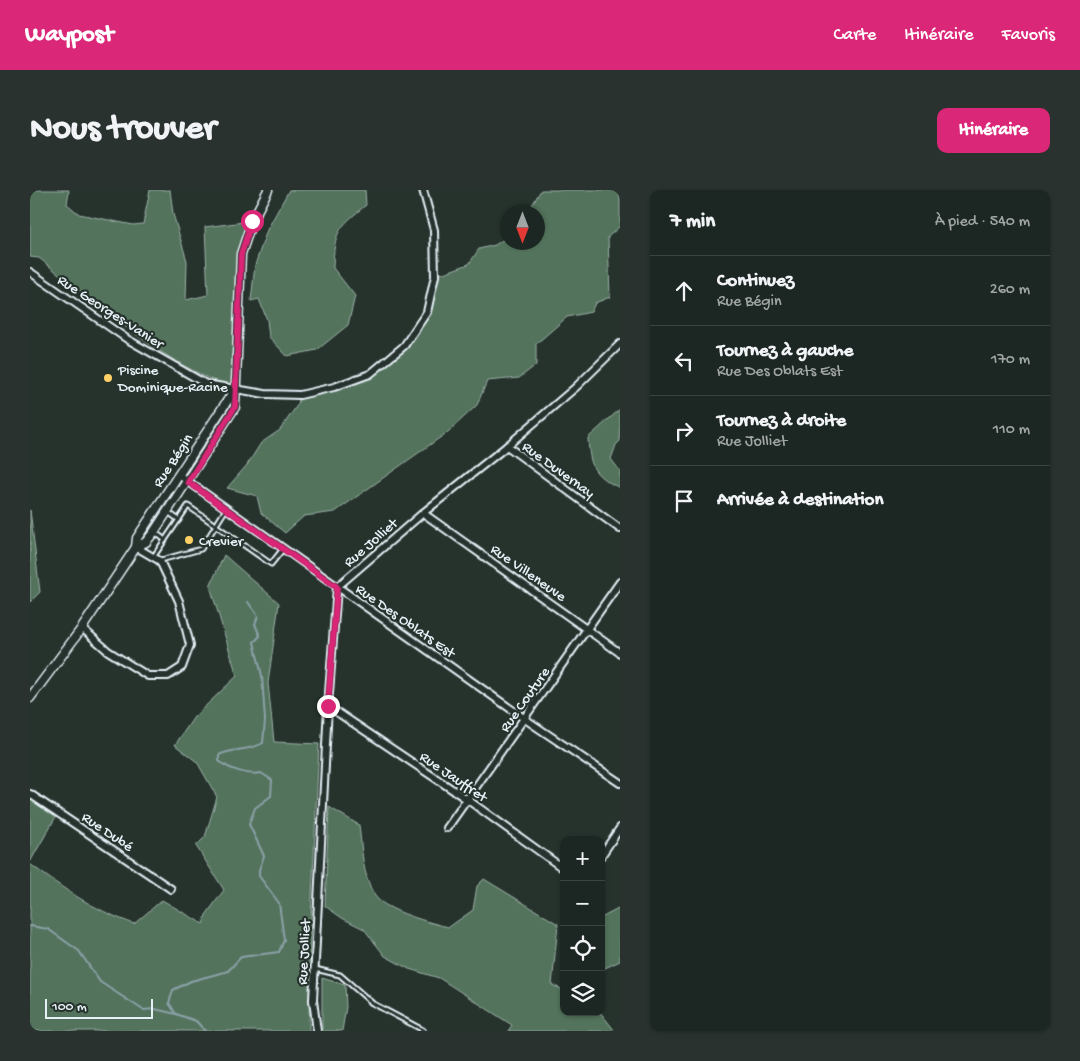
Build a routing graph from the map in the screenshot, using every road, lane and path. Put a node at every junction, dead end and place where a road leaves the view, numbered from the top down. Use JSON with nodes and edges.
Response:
{"nodes":[{"id":1,"x":268,"y":190,"type":"edge"},
{"id":2,"x":423,"y":190,"type":"edge"},
{"id":3,"x":30,"y":272,"type":"edge"},
{"id":4,"x":620,"y":344,"type":"edge"},
{"id":5,"x":235,"y":389,"type":"junction"},
{"id":6,"x":507,"y":446,"type":"junction"},
{"id":7,"x":179,"y":475,"type":"junction"},
{"id":8,"x":188,"y":482,"type":"junction"},
{"id":9,"x":226,"y":509,"type":"junction"},
{"id":10,"x":168,"y":512,"type":"junction"},
{"id":11,"x":423,"y":513,"type":"junction"},
{"id":12,"x":179,"y":520,"type":"junction"},
{"id":13,"x":217,"y":526,"type":"junction"},
{"id":14,"x":620,"y":529,"type":"edge"},
{"id":15,"x":154,"y":532,"type":"junction"},
{"id":16,"x":165,"y":540,"type":"junction"},
{"id":17,"x":136,"y":547,"type":"junction"},
{"id":18,"x":283,"y":549,"type":"junction"},
{"id":19,"x":156,"y":559,"type":"junction"},
{"id":20,"x":620,"y":582,"type":"edge"},
{"id":21,"x":337,"y":587,"type":"junction"},
{"id":22,"x":82,"y":628,"type":"junction"},
{"id":23,"x":588,"y":629,"type":"junction"},
{"id":24,"x":620,"y":653,"type":"edge"},
{"id":25,"x":30,"y":698,"type":"edge"},
{"id":26,"x":328,"y":706,"type":"junction"},
{"id":27,"x":526,"y":719,"type":"junction"},
{"id":28,"x":620,"y":783,"type":"edge"},
{"id":29,"x":30,"y":794,"type":"edge"},
{"id":30,"x":468,"y":800,"type":"junction"},
{"id":31,"x":447,"y":828,"type":"dead end"},
{"id":32,"x":620,"y":828,"type":"edge"},
{"id":33,"x":605,"y":850,"type":"edge"},
{"id":34,"x":560,"y":867,"type":"edge"},
{"id":35,"x":171,"y":889,"type":"dead end"},
{"id":36,"x":315,"y":969,"type":"junction"},
{"id":37,"x":423,"y":1030,"type":"dead end"},
{"id":38,"x":317,"y":1031,"type":"edge"}],
"edges":[{"from":1,"to":5,"type":"street","name":"Rue Bégin"},
{"from":2,"to":5,"type":"street","name":"Rue Georges-Vanier"},
{"from":3,"to":5,"type":"street","name":"Rue Georges-Vanier"},
{"from":4,"to":6,"type":"street","name":"Rue Jolliet"},
{"from":5,"to":7,"type":"street","name":"Rue Bégin"},
{"from":5,"to":8,"type":"street","name":"Rue Bégin"},
{"from":6,"to":11,"type":"street","name":"Rue Jolliet"},
{"from":6,"to":14,"type":"street","name":"Rue Duvernay"},
{"from":7,"to":8,"type":"street","name":"Rue Des Oblats Est"},
{"from":7,"to":17,"type":"street","name":"Rue Bégin"},
{"from":8,"to":9,"type":"street","name":"Rue Des Oblats Est"},
{"from":8,"to":10,"type":"street","name":"Rue Bégin"},
{"from":9,"to":13,"type":"lane"},
{"from":9,"to":18,"type":"street","name":"Rue Des Oblats Est"},
{"from":10,"to":12,"type":"lane"},
{"from":10,"to":15,"type":"street","name":"Rue Bégin"},
{"from":11,"to":21,"type":"street","name":"Rue Jolliet"},
{"from":11,"to":23,"type":"street","name":"Rue Villeneuve"},
{"from":12,"to":13,"type":"lane"},
{"from":12,"to":16,"type":"lane"},
{"from":13,"to":18,"type":"lane"},
{"from":13,"to":19,"type":"lane"},
{"from":15,"to":16,"type":"lane"},
{"from":15,"to":17,"type":"street","name":"Rue Bégin"},
{"from":16,"to":19,"type":"lane"},
{"from":17,"to":19,"type":"street"},
{"from":17,"to":22,"type":"street","name":"Rue Bégin"},
{"from":18,"to":21,"type":"street","name":"Rue Des Oblats Est"},
{"from":19,"to":22,"type":"street"},
{"from":20,"to":23,"type":"street","name":"Rue Couture"},
{"from":21,"to":26,"type":"street","name":"Rue Jolliet"},
{"from":21,"to":27,"type":"street","name":"Rue Des Oblats Est"},
{"from":22,"to":25,"type":"street","name":"Rue Bégin"},
{"from":23,"to":24,"type":"street","name":"Rue Villeneuve"},
{"from":23,"to":27,"type":"street","name":"Rue Couture"},
{"from":26,"to":30,"type":"street","name":"Rue Jauffret"},
{"from":26,"to":36,"type":"street","name":"Rue Jolliet"},
{"from":27,"to":28,"type":"street","name":"Rue Des Oblats Est"},
{"from":27,"to":30,"type":"street","name":"Rue Couture"},
{"from":29,"to":35,"type":"street","name":"Rue Dubé"},
{"from":30,"to":31,"type":"street","name":"Rue Couture"},
{"from":30,"to":34,"type":"street","name":"Rue Jauffret"},
{"from":32,"to":33,"type":"street"},
{"from":36,"to":37,"type":"lane"},
{"from":36,"to":38,"type":"street","name":"Rue Jolliet"}]}
